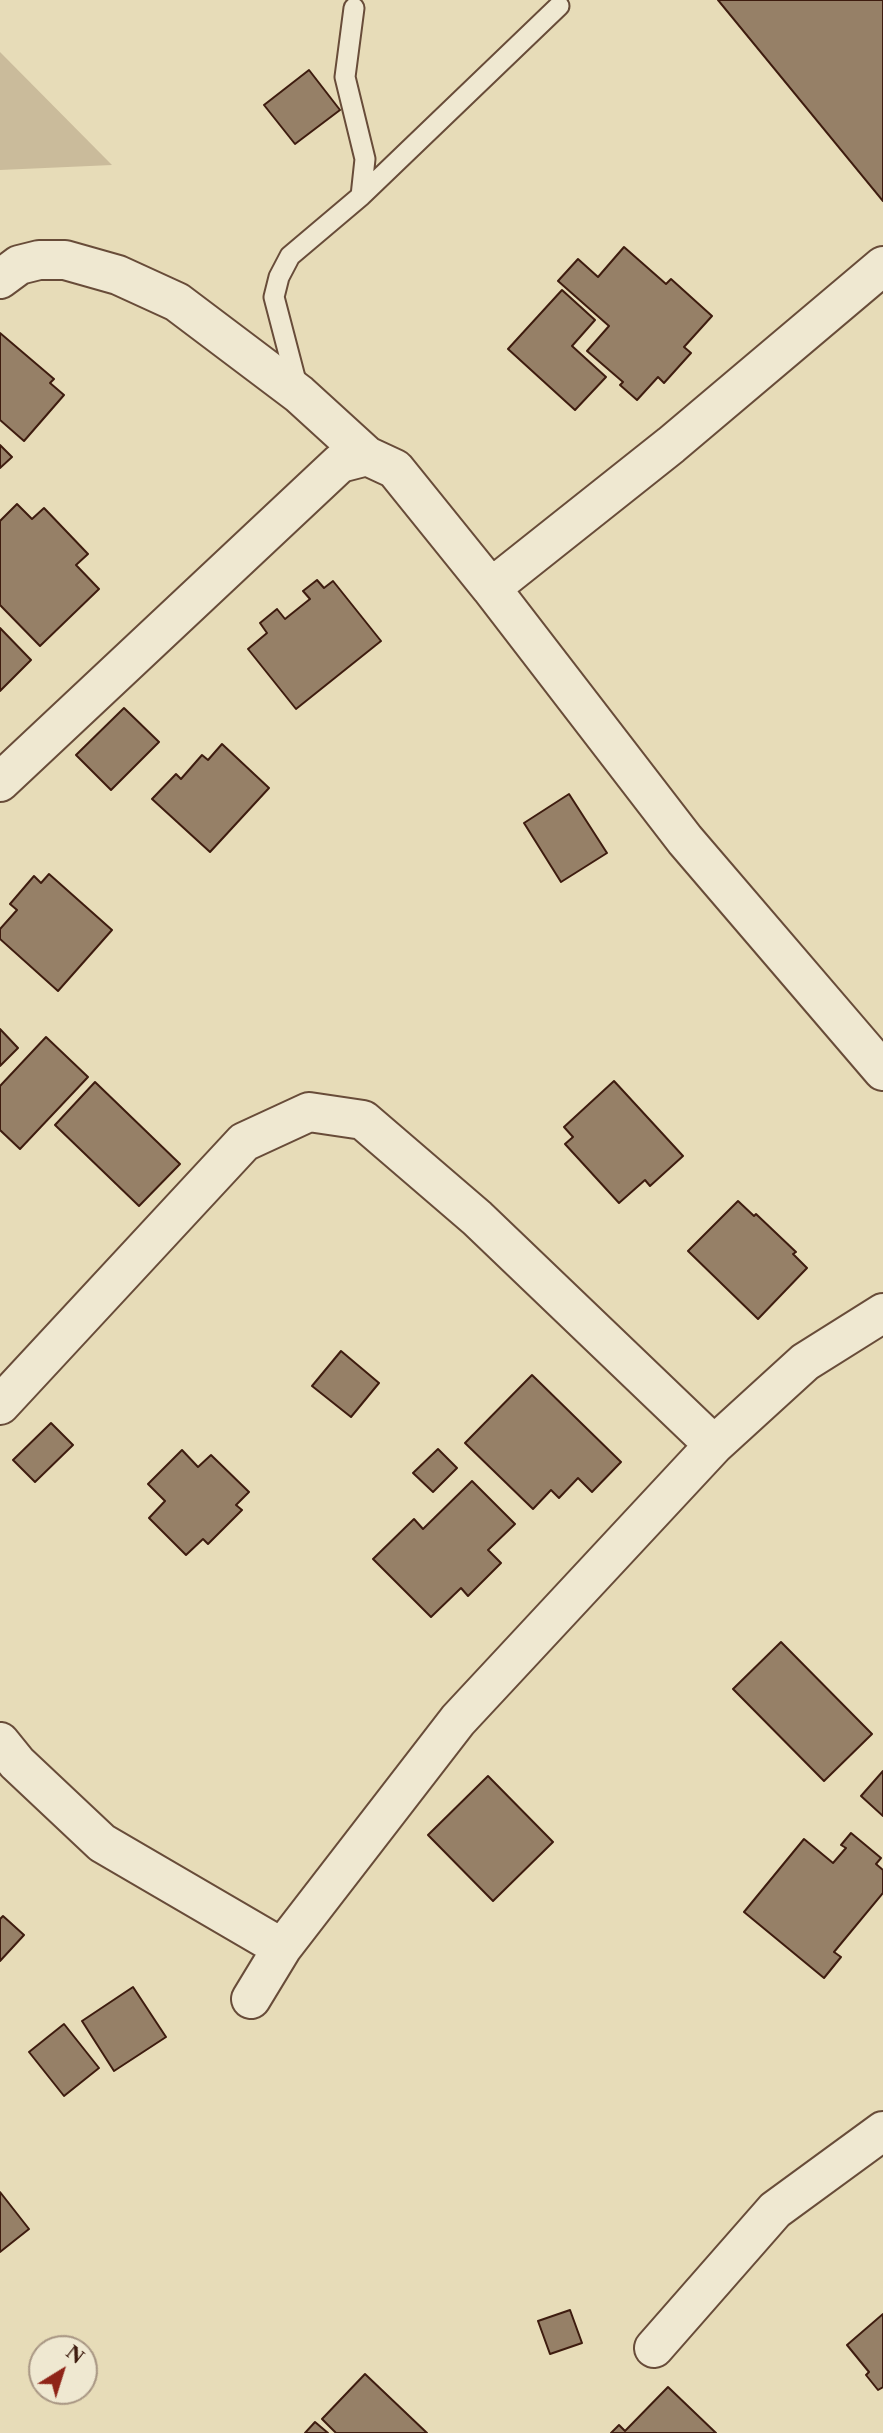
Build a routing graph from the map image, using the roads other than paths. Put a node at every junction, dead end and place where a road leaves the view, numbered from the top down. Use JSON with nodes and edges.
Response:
{"nodes":[{"id":1,"x":559,"y":6,"type":"dead end"},
{"id":2,"x":354,"y":8,"type":"dead end"},
{"id":3,"x":360,"y":196,"type":"junction"},
{"id":4,"x":883,"y":266,"type":"edge"},
{"id":5,"x":0,"y":279,"type":"edge"},
{"id":6,"x":299,"y":394,"type":"junction"},
{"id":7,"x":367,"y":456,"type":"junction"},
{"id":8,"x":491,"y":588,"type":"junction"},
{"id":9,"x":0,"y":782,"type":"edge"},
{"id":10,"x":883,"y":1071,"type":"edge"},
{"id":11,"x":883,"y":1313,"type":"edge"},
{"id":12,"x":0,"y":1405,"type":"edge"},
{"id":13,"x":714,"y":1445,"type":"junction"},
{"id":14,"x":0,"y":1742,"type":"edge"},
{"id":15,"x":282,"y":1948,"type":"junction"},
{"id":16,"x":251,"y":1998,"type":"dead end"},
{"id":17,"x":883,"y":2131,"type":"edge"},
{"id":18,"x":654,"y":2348,"type":"dead end"}],
"edges":[{"from":1,"to":3,"type":"lane"},
{"from":2,"to":3,"type":"lane"},
{"from":3,"to":6,"type":"lane"},
{"from":4,"to":8,"type":"street"},
{"from":5,"to":6,"type":"street"},
{"from":6,"to":7,"type":"street"},
{"from":7,"to":8,"type":"street"},
{"from":7,"to":9,"type":"street"},
{"from":8,"to":10,"type":"street"},
{"from":11,"to":13,"type":"street"},
{"from":12,"to":13,"type":"street"},
{"from":13,"to":15,"type":"street"},
{"from":14,"to":15,"type":"street"},
{"from":15,"to":16,"type":"street"},
{"from":17,"to":18,"type":"street"}]}
